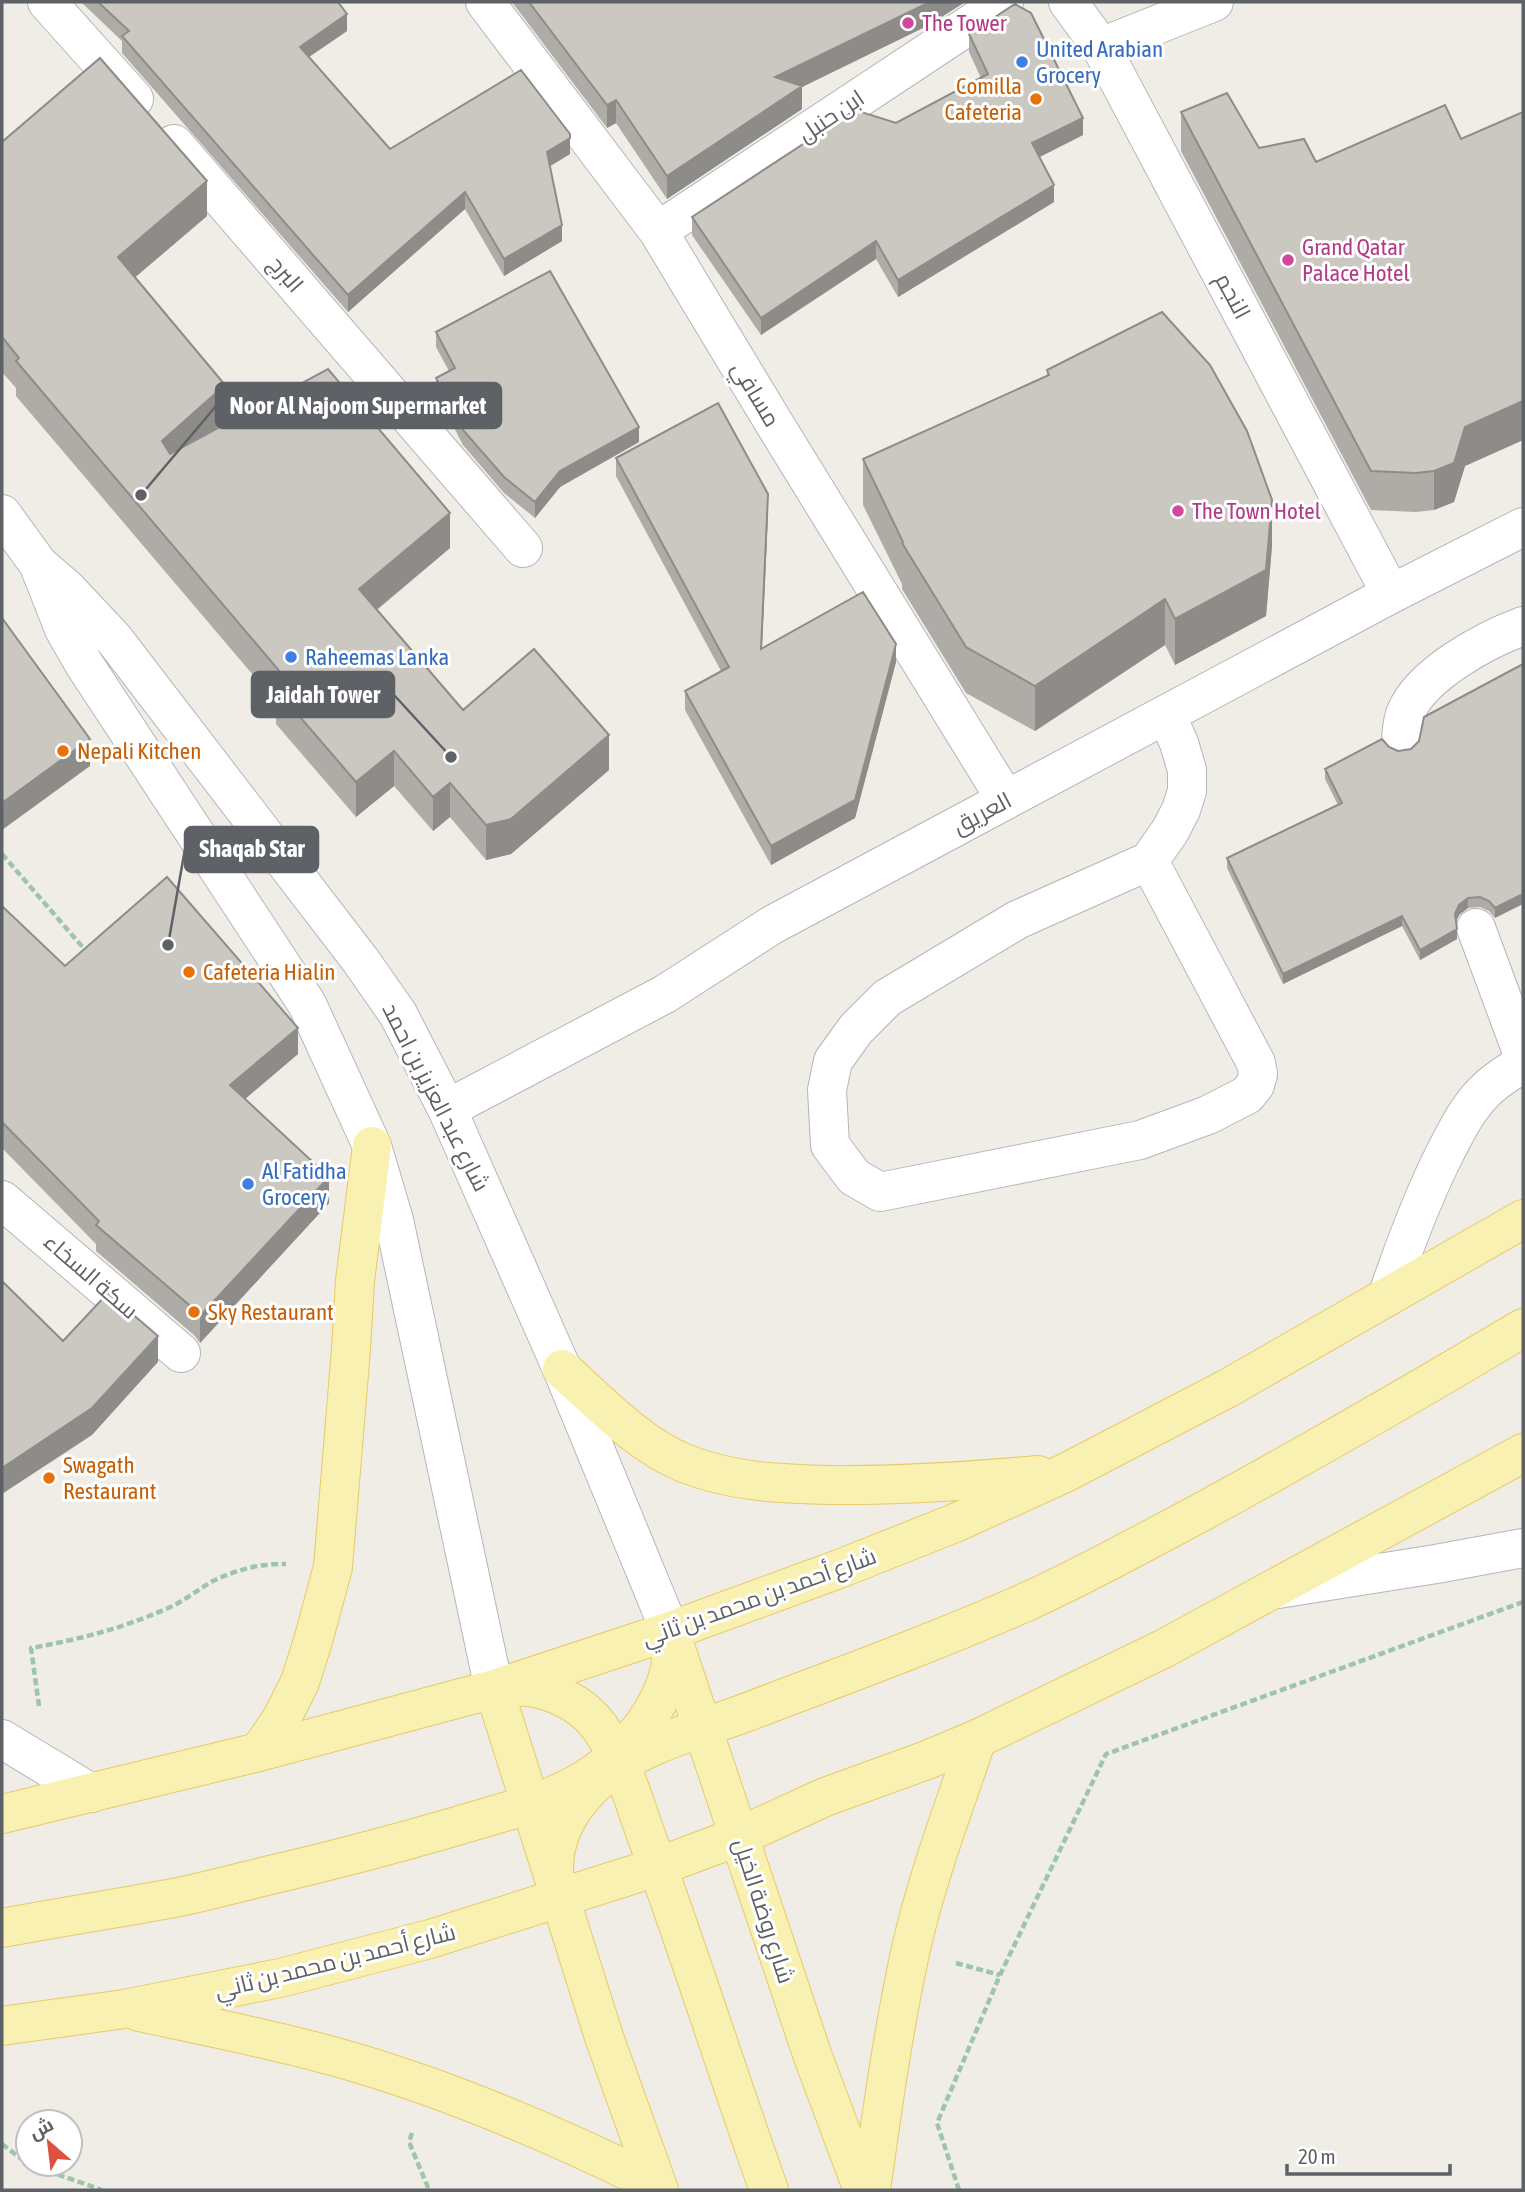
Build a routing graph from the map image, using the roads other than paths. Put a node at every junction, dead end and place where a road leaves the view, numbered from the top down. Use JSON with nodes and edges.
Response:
{"nodes":[{"id":1,"x":47,"y":2,"type":"edge"},
{"id":2,"x":485,"y":2,"type":"edge"},
{"id":3,"x":1004,"y":2,"type":"edge"},
{"id":4,"x":1068,"y":2,"type":"edge"},
{"id":5,"x":1214,"y":2,"type":"edge"},
{"id":6,"x":1101,"y":47,"type":"junction"},
{"id":7,"x":659,"y":231,"type":"junction"},
{"id":8,"x":2,"y":514,"type":"edge"},
{"id":9,"x":1523,"y":527,"type":"edge"},
{"id":10,"x":523,"y":548,"type":"dead end"},
{"id":11,"x":39,"y":565,"type":"junction"},
{"id":12,"x":1391,"y":594,"type":"junction"},
{"id":13,"x":1523,"y":626,"type":"edge"},
{"id":14,"x":1166,"y":714,"type":"junction"},
{"id":15,"x":1401,"y":739,"type":"dead end"},
{"id":16,"x":1006,"y":800,"type":"junction"},
{"id":17,"x":1149,"y":861,"type":"junction"},
{"id":18,"x":1476,"y":928,"type":"dead end"},
{"id":19,"x":1523,"y":1055,"type":"edge"},
{"id":20,"x":1523,"y":1063,"type":"edge"},
{"id":21,"x":447,"y":1109,"type":"junction"},
{"id":22,"x":372,"y":1146,"type":"junction"},
{"id":23,"x":2,"y":1200,"type":"edge"},
{"id":24,"x":1523,"y":1219,"type":"edge"},
{"id":25,"x":1388,"y":1297,"type":"junction"},
{"id":26,"x":1523,"y":1328,"type":"edge"},
{"id":27,"x":181,"y":1353,"type":"dead end"},
{"id":28,"x":562,"y":1369,"type":"junction"},
{"id":29,"x":1523,"y":1453,"type":"edge"},
{"id":30,"x":1065,"y":1473,"type":"junction"},
{"id":31,"x":1523,"y":1548,"type":"edge"},
{"id":32,"x":1272,"y":1590,"type":"junction"},
{"id":33,"x":670,"y":1631,"type":"junction"},
{"id":34,"x":494,"y":1689,"type":"junction"},
{"id":35,"x":702,"y":1729,"type":"junction"},
{"id":36,"x":2,"y":1738,"type":"edge"},
{"id":37,"x":977,"y":1739,"type":"junction"},
{"id":38,"x":259,"y":1752,"type":"junction"},
{"id":39,"x":618,"y":1761,"type":"junction"},
{"id":40,"x":91,"y":1793,"type":"junction"},
{"id":41,"x":529,"y":1804,"type":"junction"},
{"id":42,"x":2,"y":1814,"type":"edge"},
{"id":43,"x":740,"y":1836,"type":"junction"},
{"id":44,"x":657,"y":1867,"type":"junction"},
{"id":45,"x":560,"y":1899,"type":"junction"},
{"id":46,"x":2,"y":1928,"type":"edge"},
{"id":47,"x":124,"y":2009,"type":"junction"},
{"id":48,"x":2,"y":2026,"type":"edge"},
{"id":49,"x":658,"y":2188,"type":"edge"},
{"id":50,"x":769,"y":2190,"type":"edge"},
{"id":51,"x":863,"y":2190,"type":"edge"},
{"id":52,"x":871,"y":2190,"type":"edge"}],
"edges":[{"from":1,"to":10,"type":"street","name":"البرج"},
{"from":2,"to":7,"type":"street","name":"مسافي"},
{"from":3,"to":7,"type":"street","name":"ابن حنبل"},
{"from":4,"to":6,"type":"street","name":"النجم"},
{"from":5,"to":6,"type":"street"},
{"from":6,"to":12,"type":"street","name":"النجم"},
{"from":7,"to":16,"type":"street","name":"مسافي"},
{"from":8,"to":11,"type":"street","name":"شارع عبد العزيز بن احمد"},
{"from":9,"to":12,"type":"street","name":"العريق"},
{"from":11,"to":21,"type":"street","name":"شارع عبد العزيز بن احمد"},
{"from":11,"to":22,"type":"street","name":"شارع عبد العزيز بن احمد"},
{"from":12,"to":14,"type":"street","name":"العريق"},
{"from":13,"to":15,"type":"street"},
{"from":14,"to":16,"type":"street","name":"العريق"},
{"from":14,"to":17,"type":"street"},
{"from":16,"to":21,"type":"street","name":"العريق"},
{"from":17,"to":17,"type":"street"},
{"from":18,"to":19,"type":"street"},
{"from":20,"to":25,"type":"street"},
{"from":21,"to":28,"type":"street","name":"شارع عبد العزيز بن احمد"},
{"from":22,"to":34,"type":"street","name":"شارع عبد العزيز بن احمد"},
{"from":22,"to":38,"type":"main road"},
{"from":23,"to":27,"type":"street","name":"سكة السخاء"},
{"from":24,"to":25,"type":"main road","name":"شارع أحمد بن محمد بن ثاني"},
{"from":25,"to":30,"type":"main road","name":"شارع أحمد بن محمد بن ثاني"},
{"from":26,"to":35,"type":"main road"},
{"from":28,"to":30,"type":"main road"},
{"from":28,"to":33,"type":"street","name":"شارع عبد العزيز بن احمد"},
{"from":29,"to":32,"type":"main road","name":"شارع أحمد بن محمد بن ثاني"},
{"from":30,"to":33,"type":"main road","name":"شارع أحمد بن محمد بن ثاني"},
{"from":31,"to":32,"type":"street","name":"شارع أحمد بن محمد بن ثاني"},
{"from":32,"to":37,"type":"main road","name":"شارع أحمد بن محمد بن ثاني"},
{"from":33,"to":34,"type":"main road","name":"شارع أحمد بن محمد بن ثاني"},
{"from":33,"to":35,"type":"main road","name":"شارع روضة الخيل"},
{"from":33,"to":39,"type":"main road"},
{"from":34,"to":38,"type":"main road","name":"شارع أحمد بن محمد بن ثاني"},
{"from":34,"to":39,"type":"main road"},
{"from":34,"to":41,"type":"main road"},
{"from":35,"to":39,"type":"main road"},
{"from":35,"to":43,"type":"main road","name":"شارع روضة الخيل"},
{"from":36,"to":40,"type":"street"},
{"from":37,"to":43,"type":"main road","name":"شارع أحمد بن محمد بن ثاني"},
{"from":37,"to":52,"type":"main road"},
{"from":38,"to":40,"type":"main road","name":"شارع أحمد بن محمد بن ثاني"},
{"from":39,"to":41,"type":"main road"},
{"from":39,"to":44,"type":"main road"},
{"from":39,"to":45,"type":"main road"},
{"from":40,"to":42,"type":"main road","name":"شارع أحمد بن محمد بن ثاني"},
{"from":41,"to":45,"type":"main road"},
{"from":41,"to":46,"type":"main road"},
{"from":43,"to":44,"type":"main road","name":"شارع أحمد بن محمد بن ثاني"},
{"from":43,"to":51,"type":"main road","name":"شارع روضة الخيل"},
{"from":44,"to":45,"type":"main road","name":"شارع أحمد بن محمد بن ثاني"},
{"from":44,"to":50,"type":"main road"},
{"from":45,"to":47,"type":"main road","name":"شارع أحمد بن محمد بن ثاني"},
{"from":45,"to":49,"type":"main road"},
{"from":47,"to":48,"type":"main road","name":"شارع أحمد بن محمد بن ثاني"},
{"from":47,"to":49,"type":"main road"}]}
